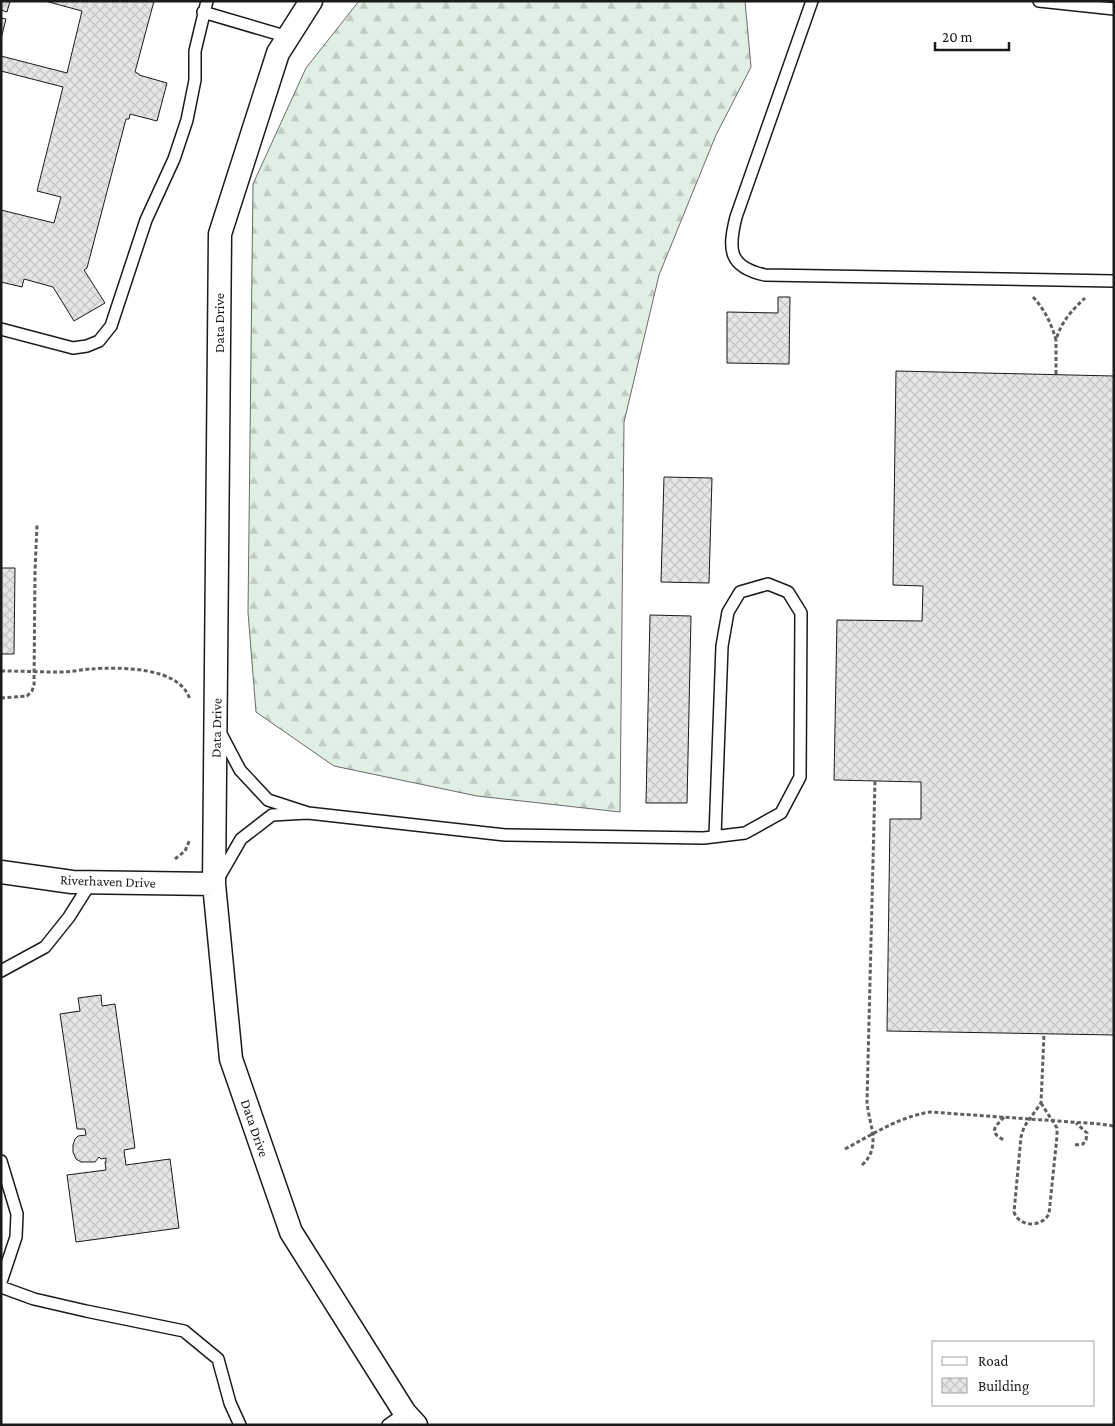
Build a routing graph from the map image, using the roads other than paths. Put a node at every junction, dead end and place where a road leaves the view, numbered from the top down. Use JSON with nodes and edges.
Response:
{"nodes":[{"id":1,"x":311,"y":1,"type":"edge"},
{"id":2,"x":812,"y":1,"type":"edge"},
{"id":3,"x":1039,"y":1,"type":"edge"},
{"id":4,"x":205,"y":7,"type":"edge"},
{"id":5,"x":1114,"y":9,"type":"edge"},
{"id":6,"x":288,"y":37,"type":"junction"},
{"id":7,"x":1114,"y":281,"type":"edge"},
{"id":8,"x":1,"y":329,"type":"edge"},
{"id":9,"x":216,"y":724,"type":"junction"},
{"id":10,"x":308,"y":813,"type":"junction"},
{"id":11,"x":715,"y":836,"type":"junction"},
{"id":12,"x":1,"y":872,"type":"edge"},
{"id":13,"x":91,"y":882,"type":"junction"},
{"id":14,"x":214,"y":884,"type":"junction"},
{"id":15,"x":1,"y":971,"type":"edge"},
{"id":16,"x":1,"y":1161,"type":"edge"},
{"id":17,"x":1,"y":1282,"type":"edge"},
{"id":18,"x":1,"y":1287,"type":"edge"},
{"id":19,"x":403,"y":1421,"type":"edge"},
{"id":20,"x":240,"y":1425,"type":"edge"}],
"edges":[{"from":1,"to":6,"type":"street","name":"Data Drive"},
{"from":2,"to":7,"type":"lane"},
{"from":3,"to":5,"type":"lane"},
{"from":4,"to":6,"type":"lane"},
{"from":4,"to":8,"type":"lane"},
{"from":6,"to":9,"type":"street","name":"Data Drive"},
{"from":9,"to":10,"type":"lane"},
{"from":9,"to":14,"type":"street","name":"Data Drive"},
{"from":10,"to":11,"type":"lane"},
{"from":10,"to":14,"type":"lane"},
{"from":11,"to":11,"type":"lane"},
{"from":12,"to":13,"type":"street","name":"Riverhaven Drive"},
{"from":13,"to":14,"type":"street","name":"Riverhaven Drive"},
{"from":13,"to":15,"type":"lane"},
{"from":14,"to":19,"type":"street","name":"Data Drive"},
{"from":16,"to":17,"type":"lane"},
{"from":18,"to":20,"type":"lane"}]}
